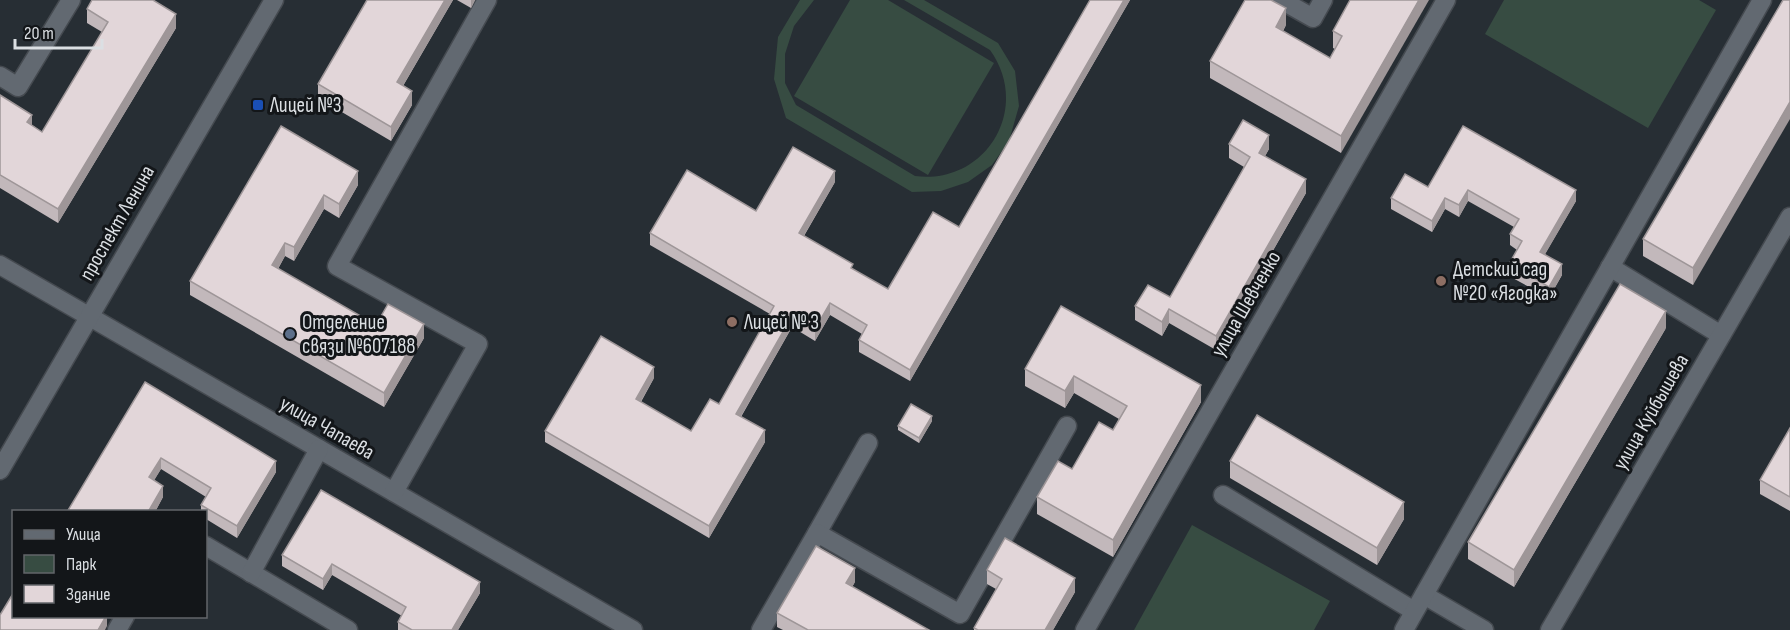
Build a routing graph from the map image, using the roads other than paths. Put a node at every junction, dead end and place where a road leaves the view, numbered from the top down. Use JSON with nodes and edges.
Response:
{"nodes":[{"id":1,"x":71,"y":0,"type":"edge"},
{"id":2,"x":274,"y":0,"type":"edge"},
{"id":3,"x":487,"y":0,"type":"edge"},
{"id":4,"x":1281,"y":0,"type":"edge"},
{"id":5,"x":1323,"y":0,"type":"edge"},
{"id":6,"x":1446,"y":0,"type":"edge"},
{"id":7,"x":1753,"y":3,"type":"edge"},
{"id":8,"x":0,"y":76,"type":"edge"},
{"id":9,"x":1790,"y":217,"type":"edge"},
{"id":10,"x":0,"y":265,"type":"edge"},
{"id":11,"x":1610,"y":267,"type":"junction"},
{"id":12,"x":89,"y":317,"type":"junction"},
{"id":13,"x":1721,"y":335,"type":"junction"},
{"id":14,"x":1067,"y":426,"type":"dead end"},
{"id":15,"x":868,"y":443,"type":"dead end"},
{"id":16,"x":318,"y":449,"type":"junction"},
{"id":17,"x":0,"y":470,"type":"edge"},
{"id":18,"x":394,"y":492,"type":"junction"},
{"id":19,"x":1223,"y":495,"type":"dead end"},
{"id":20,"x":817,"y":533,"type":"junction"},
{"id":21,"x":207,"y":547,"type":"edge"},
{"id":22,"x":251,"y":573,"type":"junction"},
{"id":23,"x":1424,"y":595,"type":"junction"},
{"id":24,"x":1414,"y":611,"type":"junction"},
{"id":25,"x":348,"y":630,"type":"edge"},
{"id":26,"x":633,"y":630,"type":"edge"},
{"id":27,"x":761,"y":630,"type":"edge"},
{"id":28,"x":1085,"y":630,"type":"edge"},
{"id":29,"x":1404,"y":630,"type":"edge"},
{"id":30,"x":1484,"y":630,"type":"edge"},
{"id":31,"x":1550,"y":630,"type":"edge"}],
"edges":[{"from":1,"to":8,"type":"street"},
{"from":2,"to":12,"type":"street","name":"проспект Ленина"},
{"from":3,"to":18,"type":"street"},
{"from":4,"to":5,"type":"street"},
{"from":6,"to":28,"type":"street","name":"улица Шевченко"},
{"from":7,"to":11,"type":"street"},
{"from":9,"to":13,"type":"street","name":"улица Куйбышева"},
{"from":10,"to":12,"type":"street","name":"улица Чапаева"},
{"from":11,"to":13,"type":"street"},
{"from":11,"to":23,"type":"street"},
{"from":12,"to":16,"type":"street","name":"улица Чапаева"},
{"from":12,"to":17,"type":"street","name":"проспект Ленина"},
{"from":13,"to":31,"type":"street","name":"улица Куйбышева"},
{"from":14,"to":20,"type":"street"},
{"from":15,"to":20,"type":"street"},
{"from":16,"to":18,"type":"street","name":"улица Чапаева"},
{"from":16,"to":22,"type":"street"},
{"from":18,"to":26,"type":"street","name":"улица Чапаева"},
{"from":19,"to":24,"type":"street"},
{"from":20,"to":27,"type":"street"},
{"from":21,"to":22,"type":"street"},
{"from":22,"to":25,"type":"street"},
{"from":23,"to":24,"type":"street"},
{"from":23,"to":30,"type":"street"},
{"from":24,"to":29,"type":"street"}]}
